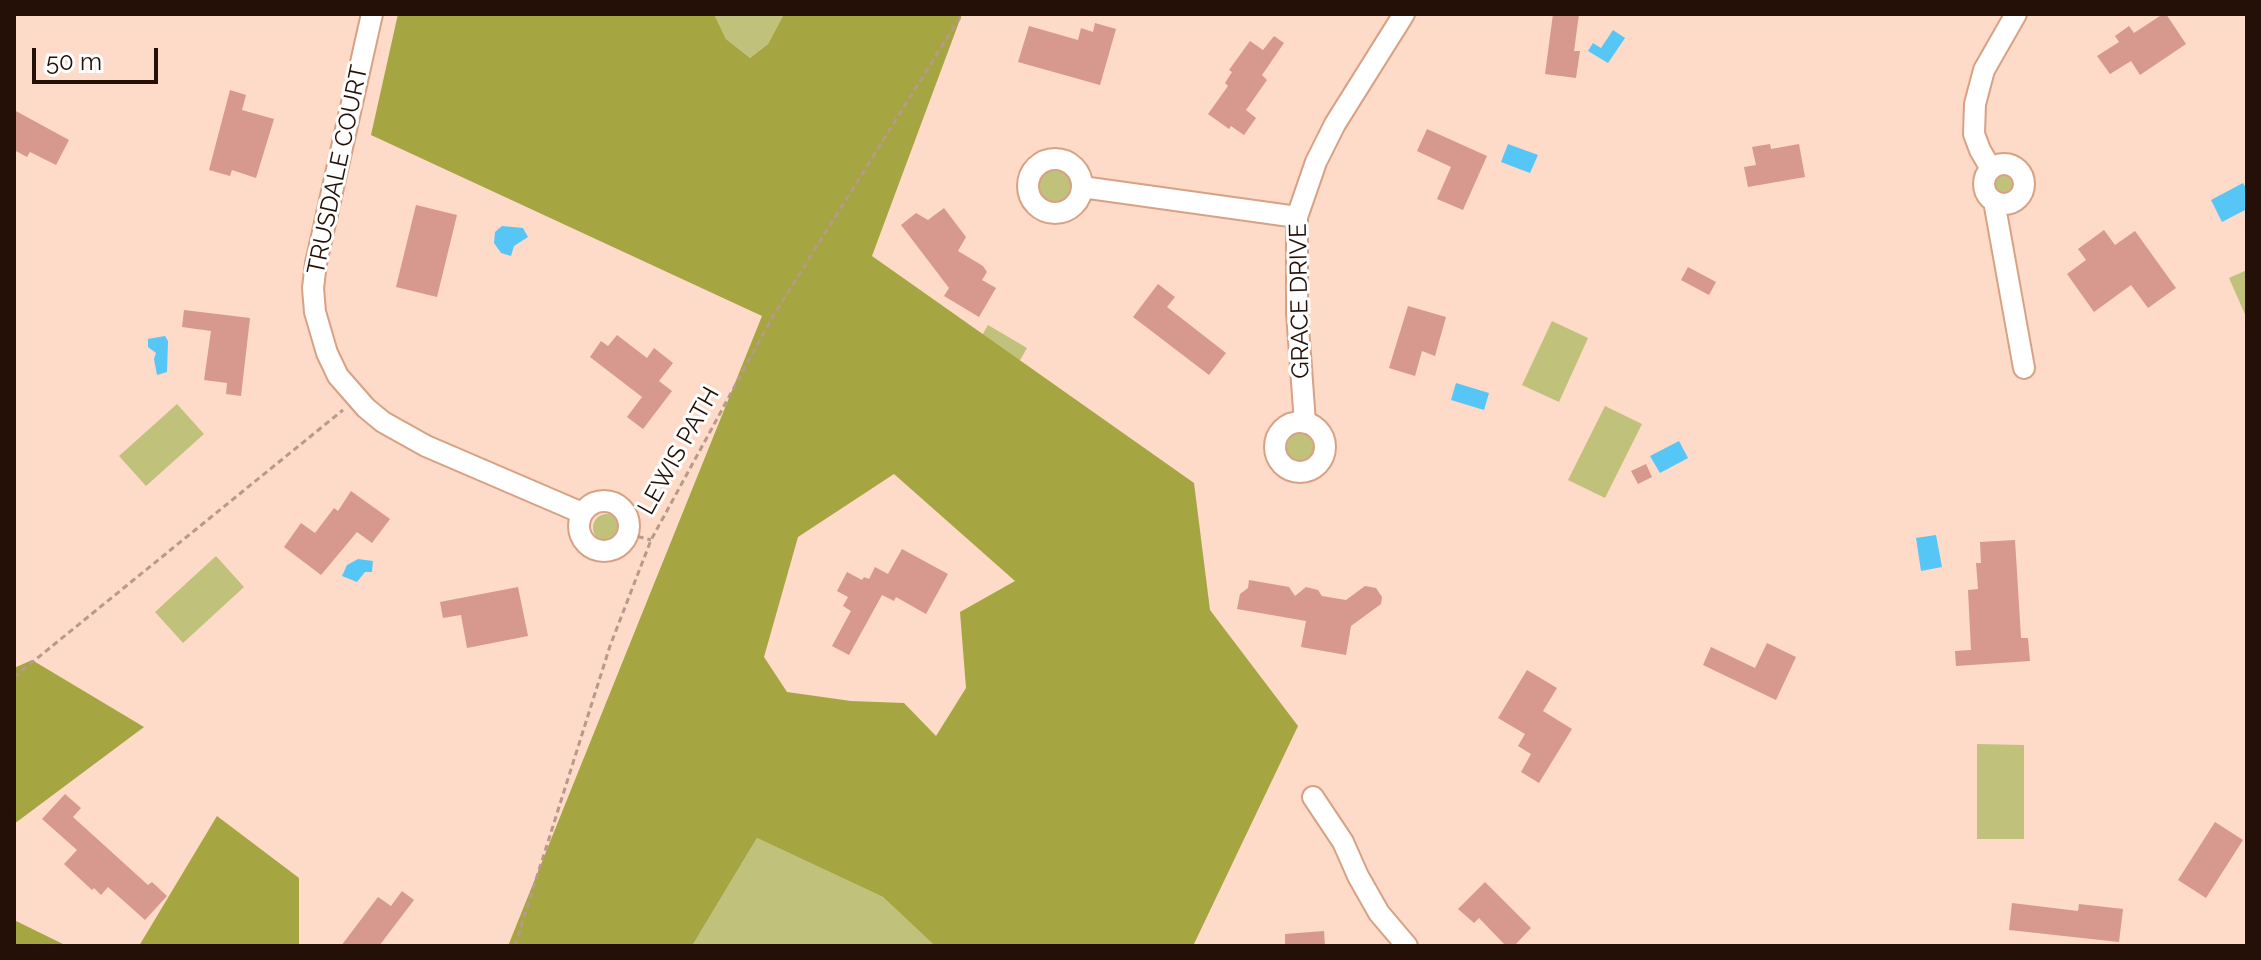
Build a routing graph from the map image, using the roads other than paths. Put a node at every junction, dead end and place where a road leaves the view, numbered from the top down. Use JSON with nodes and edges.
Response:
{"nodes":[{"id":1,"x":372,"y":14,"type":"edge"},
{"id":2,"x":1404,"y":14,"type":"edge"},
{"id":3,"x":2016,"y":14,"type":"edge"},
{"id":4,"x":1991,"y":169,"type":"junction"},
{"id":5,"x":1082,"y":187,"type":"dead end"},
{"id":6,"x":1994,"y":201,"type":"junction"},
{"id":7,"x":1297,"y":217,"type":"junction"},
{"id":8,"x":2024,"y":368,"type":"dead end"},
{"id":9,"x":1305,"y":423,"type":"dead end"},
{"id":10,"x":582,"y":513,"type":"junction"},
{"id":11,"x":1313,"y":797,"type":"dead end"},
{"id":12,"x":1407,"y":946,"type":"edge"}],
"edges":[{"from":1,"to":10,"type":"street","name":"TRUSDALE COURT"},
{"from":2,"to":7,"type":"street","name":"GRACE DRIVE"},
{"from":3,"to":4,"type":"street"},
{"from":4,"to":6,"type":"street"},
{"from":4,"to":6,"type":"street"},
{"from":5,"to":7,"type":"street"},
{"from":6,"to":8,"type":"street"},
{"from":7,"to":9,"type":"street","name":"GRACE DRIVE"},
{"from":10,"to":10,"type":"street"},
{"from":11,"to":12,"type":"street"}]}
